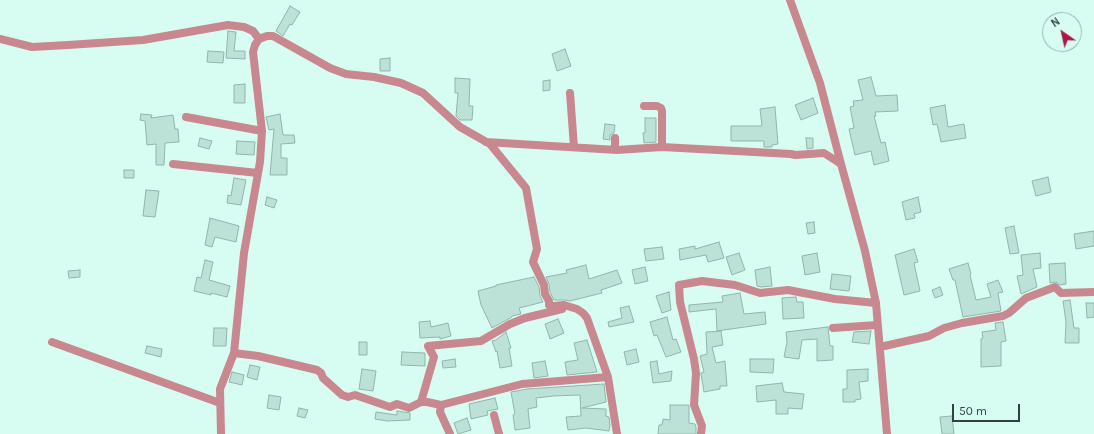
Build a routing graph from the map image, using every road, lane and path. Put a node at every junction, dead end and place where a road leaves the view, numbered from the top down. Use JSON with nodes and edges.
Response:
{"nodes":[{"id":1,"x":790,"y":0,"type":"edge"},
{"id":2,"x":0,"y":38,"type":"edge"},
{"id":3,"x":259,"y":39,"type":"junction"},
{"id":4,"x":570,"y":93,"type":"dead end"},
{"id":5,"x":644,"y":106,"type":"dead end"},
{"id":6,"x":186,"y":117,"type":"dead end"},
{"id":7,"x":262,"y":131,"type":"junction"},
{"id":8,"x":615,"y":138,"type":"dead end"},
{"id":9,"x":486,"y":142,"type":"junction"},
{"id":10,"x":574,"y":147,"type":"junction"},
{"id":11,"x":662,"y":147,"type":"junction"},
{"id":12,"x":617,"y":150,"type":"junction"},
{"id":13,"x":173,"y":164,"type":"dead end"},
{"id":14,"x":841,"y":164,"type":"junction"},
{"id":15,"x":258,"y":173,"type":"junction"},
{"id":16,"x":1094,"y":292,"type":"edge"},
{"id":17,"x":876,"y":302,"type":"junction"},
{"id":18,"x":571,"y":307,"type":"junction"},
{"id":19,"x":877,"y":325,"type":"junction"},
{"id":20,"x":833,"y":328,"type":"dead end"},
{"id":21,"x":52,"y":342,"type":"dead end"},
{"id":22,"x":880,"y":347,"type":"junction"},
{"id":23,"x":234,"y":353,"type":"junction"},
{"id":24,"x":608,"y":377,"type":"junction"},
{"id":25,"x":421,"y":402,"type":"junction"},
{"id":26,"x":220,"y":403,"type":"junction"},
{"id":27,"x":441,"y":406,"type":"junction"},
{"id":28,"x":494,"y":415,"type":"dead end"},
{"id":29,"x":221,"y":434,"type":"edge"},
{"id":30,"x":450,"y":434,"type":"edge"},
{"id":31,"x":499,"y":434,"type":"edge"},
{"id":32,"x":617,"y":434,"type":"edge"},
{"id":33,"x":702,"y":434,"type":"edge"},
{"id":34,"x":887,"y":434,"type":"edge"}],
"edges":[{"from":1,"to":14,"type":"street"},
{"from":2,"to":3,"type":"street"},
{"from":3,"to":7,"type":"street"},
{"from":3,"to":9,"type":"street"},
{"from":4,"to":10,"type":"street"},
{"from":5,"to":11,"type":"street"},
{"from":6,"to":7,"type":"street"},
{"from":7,"to":15,"type":"street"},
{"from":8,"to":12,"type":"street"},
{"from":9,"to":10,"type":"street"},
{"from":9,"to":18,"type":"street"},
{"from":10,"to":12,"type":"street"},
{"from":11,"to":12,"type":"street"},
{"from":11,"to":14,"type":"street"},
{"from":13,"to":15,"type":"street"},
{"from":14,"to":17,"type":"street"},
{"from":15,"to":23,"type":"street"},
{"from":16,"to":22,"type":"street"},
{"from":17,"to":19,"type":"street"},
{"from":17,"to":33,"type":"street"},
{"from":18,"to":24,"type":"street"},
{"from":18,"to":25,"type":"street"},
{"from":19,"to":20,"type":"street"},
{"from":19,"to":22,"type":"street"},
{"from":21,"to":26,"type":"street"},
{"from":22,"to":34,"type":"street"},
{"from":23,"to":25,"type":"street"},
{"from":23,"to":26,"type":"street"},
{"from":24,"to":27,"type":"street"},
{"from":24,"to":32,"type":"street"},
{"from":25,"to":27,"type":"street"},
{"from":26,"to":29,"type":"street"},
{"from":27,"to":30,"type":"street"},
{"from":28,"to":31,"type":"street"}]}
